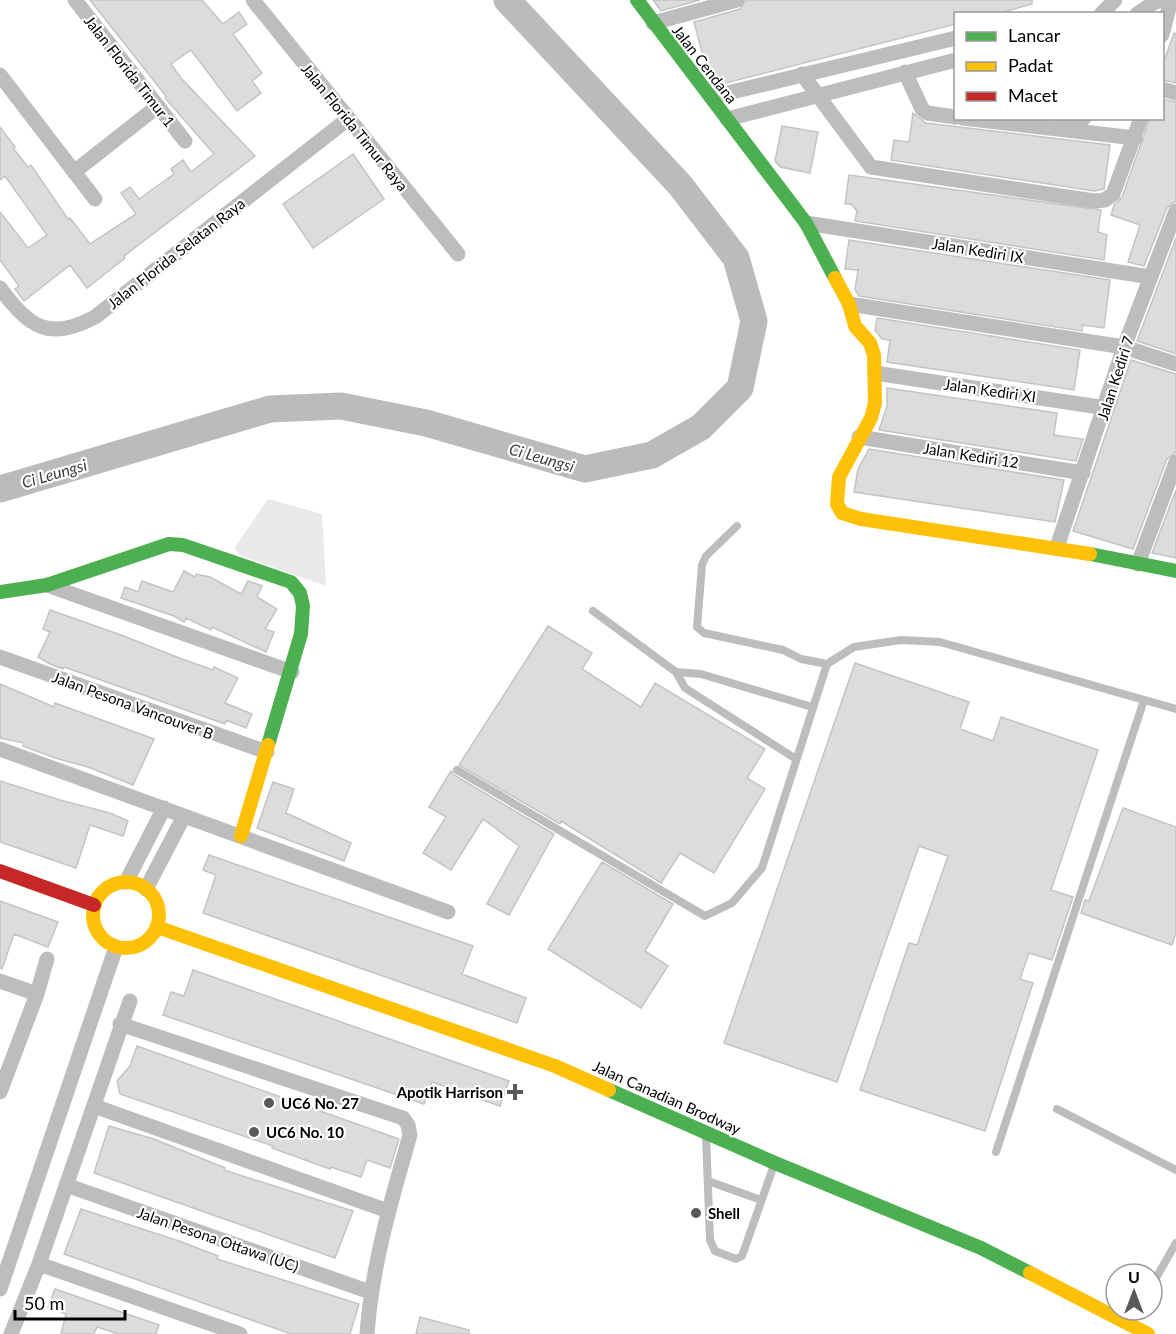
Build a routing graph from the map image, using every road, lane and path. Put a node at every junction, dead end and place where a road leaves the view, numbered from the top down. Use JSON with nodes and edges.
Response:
{"nodes":[{"id":1,"x":75,"y":0,"type":"edge"},
{"id":2,"x":253,"y":0,"type":"edge"},
{"id":3,"x":637,"y":0,"type":"edge"},
{"id":4,"x":737,"y":0,"type":"edge"},
{"id":5,"x":1115,"y":0,"type":"edge"},
{"id":6,"x":1164,"y":0,"type":"edge"},
{"id":7,"x":1171,"y":0,"type":"edge"},
{"id":8,"x":1103,"y":12,"type":"edge"},
{"id":9,"x":1140,"y":12,"type":"edge"},
{"id":10,"x":653,"y":23,"type":"junction"},
{"id":11,"x":1164,"y":27,"type":"edge"},
{"id":12,"x":954,"y":38,"type":"edge"},
{"id":13,"x":954,"y":60,"type":"edge"},
{"id":14,"x":905,"y":72,"type":"junction"},
{"id":15,"x":802,"y":74,"type":"junction"},
{"id":16,"x":0,"y":75,"type":"edge"},
{"id":17,"x":816,"y":94,"type":"junction"},
{"id":18,"x":711,"y":97,"type":"junction"},
{"id":19,"x":158,"y":106,"type":"junction"},
{"id":20,"x":954,"y":117,"type":"edge"},
{"id":21,"x":348,"y":119,"type":"junction"},
{"id":22,"x":727,"y":119,"type":"junction"},
{"id":23,"x":983,"y":120,"type":"edge"},
{"id":24,"x":1076,"y":120,"type":"edge"},
{"id":25,"x":1140,"y":120,"type":"edge"},
{"id":26,"x":1053,"y":127,"type":"junction"},
{"id":27,"x":1135,"y":138,"type":"junction"},
{"id":28,"x":185,"y":141,"type":"dead end"},
{"id":29,"x":74,"y":171,"type":"junction"},
{"id":30,"x":95,"y":199,"type":"dead end"},
{"id":31,"x":1176,"y":211,"type":"edge"},
{"id":32,"x":806,"y":223,"type":"junction"},
{"id":33,"x":458,"y":254,"type":"dead end"},
{"id":34,"x":1151,"y":277,"type":"junction"},
{"id":35,"x":0,"y":288,"type":"edge"},
{"id":36,"x":849,"y":304,"type":"junction"},
{"id":37,"x":1124,"y":347,"type":"junction"},
{"id":38,"x":1176,"y":364,"type":"edge"},
{"id":39,"x":875,"y":373,"type":"junction"},
{"id":40,"x":1106,"y":408,"type":"junction"},
{"id":41,"x":859,"y":437,"type":"junction"},
{"id":42,"x":1176,"y":462,"type":"edge"},
{"id":43,"x":1083,"y":473,"type":"junction"},
{"id":44,"x":737,"y":526,"type":"dead end"},
{"id":45,"x":1057,"y":547,"type":"junction"},
{"id":46,"x":1138,"y":564,"type":"junction"},
{"id":47,"x":1176,"y":571,"type":"edge"},
{"id":48,"x":47,"y":585,"type":"junction"},
{"id":49,"x":0,"y":592,"type":"edge"},
{"id":50,"x":593,"y":611,"type":"dead end"},
{"id":51,"x":0,"y":657,"type":"edge"},
{"id":52,"x":827,"y":664,"type":"junction"},
{"id":53,"x":292,"y":672,"type":"junction"},
{"id":54,"x":676,"y":672,"type":"junction"},
{"id":55,"x":1144,"y":700,"type":"junction"},
{"id":56,"x":812,"y":707,"type":"junction"},
{"id":57,"x":1176,"y":709,"type":"edge"},
{"id":58,"x":0,"y":749,"type":"edge"},
{"id":59,"x":267,"y":752,"type":"junction"},
{"id":60,"x":796,"y":759,"type":"junction"},
{"id":61,"x":457,"y":770,"type":"dead end"},
{"id":62,"x":164,"y":808,"type":"junction"},
{"id":63,"x":184,"y":816,"type":"junction"},
{"id":64,"x":241,"y":836,"type":"junction"},
{"id":65,"x":0,"y":871,"type":"edge"},
{"id":66,"x":126,"y":882,"type":"junction"},
{"id":67,"x":146,"y":889,"type":"junction"},
{"id":68,"x":94,"y":904,"type":"junction"},
{"id":69,"x":448,"y":912,"type":"dead end"},
{"id":70,"x":157,"y":927,"type":"junction"},
{"id":71,"x":116,"y":948,"type":"junction"},
{"id":72,"x":47,"y":959,"type":"dead end"},
{"id":73,"x":0,"y":981,"type":"edge"},
{"id":74,"x":37,"y":994,"type":"junction"},
{"id":75,"x":130,"y":1001,"type":"dead end"},
{"id":76,"x":120,"y":1024,"type":"junction"},
{"id":77,"x":4,"y":1071,"type":"edge"},
{"id":78,"x":0,"y":1092,"type":"edge"},
{"id":79,"x":94,"y":1106,"type":"junction"},
{"id":80,"x":1057,"y":1109,"type":"dead end"},
{"id":81,"x":706,"y":1132,"type":"junction"},
{"id":82,"x":996,"y":1152,"type":"dead end"},
{"id":83,"x":775,"y":1163,"type":"junction"},
{"id":84,"x":1176,"y":1170,"type":"edge"},
{"id":85,"x":708,"y":1181,"type":"junction"},
{"id":86,"x":66,"y":1185,"type":"junction"},
{"id":87,"x":761,"y":1200,"type":"junction"},
{"id":88,"x":388,"y":1211,"type":"junction"},
{"id":89,"x":1176,"y":1243,"type":"edge"},
{"id":90,"x":39,"y":1264,"type":"junction"},
{"id":91,"x":1164,"y":1264,"type":"edge"},
{"id":92,"x":0,"y":1289,"type":"edge"},
{"id":93,"x":370,"y":1292,"type":"junction"},
{"id":94,"x":1130,"y":1324,"type":"joint"},
{"id":95,"x":11,"y":1334,"type":"edge"},
{"id":96,"x":240,"y":1334,"type":"edge"},
{"id":97,"x":367,"y":1334,"type":"edge"},
{"id":98,"x":1148,"y":1334,"type":"edge"}],
"edges":[{"from":1,"to":19,"type":"street","name":"Jalan Florida Timur 1"},
{"from":2,"to":21,"type":"street","name":"Jalan Florida Timur Raya"},
{"from":3,"to":10,"type":"street","name":"Jalan Cendana"},
{"from":4,"to":10,"type":"street"},
{"from":5,"to":8,"type":"street"},
{"from":6,"to":9,"type":"street"},
{"from":7,"to":11,"type":"street"},
{"from":10,"to":18,"type":"street","name":"Jalan Cendana"},
{"from":12,"to":15,"type":"street"},
{"from":13,"to":14,"type":"street"},
{"from":14,"to":17,"type":"street"},
{"from":14,"to":20,"type":"street"},
{"from":15,"to":17,"type":"street"},
{"from":15,"to":18,"type":"street"},
{"from":16,"to":29,"type":"street"},
{"from":17,"to":22,"type":"street"},
{"from":17,"to":27,"type":"street"},
{"from":18,"to":22,"type":"street","name":"Jalan Cendana"},
{"from":19,"to":28,"type":"street","name":"Jalan Florida Timur 1"},
{"from":19,"to":29,"type":"street"},
{"from":21,"to":33,"type":"street","name":"Jalan Florida Timur Raya"},
{"from":21,"to":35,"type":"street","name":"Jalan Florida Selatan Raya"},
{"from":22,"to":32,"type":"street","name":"Jalan Cendana"},
{"from":23,"to":26,"type":"street"},
{"from":24,"to":26,"type":"street"},
{"from":25,"to":27,"type":"street"},
{"from":26,"to":27,"type":"street"},
{"from":29,"to":30,"type":"street"},
{"from":31,"to":34,"type":"street","name":"Jalan Kediri 7"},
{"from":32,"to":34,"type":"street","name":"Jalan Kediri IX"},
{"from":32,"to":36,"type":"street","name":"Jalan Cendana"},
{"from":34,"to":37,"type":"street","name":"Jalan Kediri 7"},
{"from":36,"to":37,"type":"street"},
{"from":36,"to":39,"type":"street","name":"Jalan Cendana"},
{"from":37,"to":38,"type":"street"},
{"from":37,"to":40,"type":"street","name":"Jalan Kediri 7"},
{"from":39,"to":40,"type":"street","name":"Jalan Kediri XI"},
{"from":39,"to":41,"type":"street","name":"Jalan Cendana"},
{"from":40,"to":43,"type":"street","name":"Jalan Kediri 7"},
{"from":41,"to":43,"type":"street","name":"Jalan Kediri 12"},
{"from":41,"to":45,"type":"street","name":"Jalan Cendana"},
{"from":42,"to":46,"type":"street"},
{"from":43,"to":45,"type":"street","name":"Jalan Kediri 7"},
{"from":44,"to":52,"type":"lane"},
{"from":45,"to":46,"type":"street"},
{"from":46,"to":47,"type":"street"},
{"from":48,"to":49,"type":"street"},
{"from":48,"to":53,"type":"street"},
{"from":48,"to":53,"type":"street"},
{"from":50,"to":54,"type":"lane"},
{"from":51,"to":59,"type":"street","name":"Jalan Pesona Vancouver B"},
{"from":52,"to":55,"type":"lane"},
{"from":52,"to":56,"type":"lane"},
{"from":53,"to":59,"type":"street"},
{"from":54,"to":56,"type":"lane"},
{"from":54,"to":60,"type":"lane"},
{"from":55,"to":57,"type":"lane"},
{"from":55,"to":82,"type":"lane"},
{"from":56,"to":60,"type":"lane"},
{"from":58,"to":62,"type":"street"},
{"from":59,"to":64,"type":"street"},
{"from":60,"to":61,"type":"lane"},
{"from":62,"to":63,"type":"street"},
{"from":62,"to":66,"type":"street"},
{"from":63,"to":64,"type":"street"},
{"from":63,"to":67,"type":"street"},
{"from":64,"to":69,"type":"street"},
{"from":65,"to":68,"type":"street"},
{"from":66,"to":67,"type":"street"},
{"from":66,"to":68,"type":"street"},
{"from":67,"to":70,"type":"street"},
{"from":68,"to":71,"type":"street"},
{"from":70,"to":71,"type":"street"},
{"from":70,"to":81,"type":"street","name":"Jalan Canadian Brodway"},
{"from":71,"to":92,"type":"street"},
{"from":72,"to":74,"type":"street"},
{"from":73,"to":74,"type":"street"},
{"from":74,"to":77,"type":"street"},
{"from":75,"to":76,"type":"street"},
{"from":76,"to":79,"type":"street"},
{"from":76,"to":88,"type":"street"},
{"from":77,"to":78,"type":"street"},
{"from":79,"to":86,"type":"street"},
{"from":79,"to":88,"type":"street"},
{"from":80,"to":84,"type":"lane"},
{"from":81,"to":83,"type":"street","name":"Jalan Canadian Brodway"},
{"from":81,"to":85,"type":"lane"},
{"from":83,"to":87,"type":"lane"},
{"from":83,"to":94,"type":"street","name":"Jalan Canadian Brodway"},
{"from":85,"to":87,"type":"lane"},
{"from":85,"to":87,"type":"lane"},
{"from":86,"to":90,"type":"street"},
{"from":86,"to":93,"type":"street","name":"Jalan Pesona Ottawa (UC)"},
{"from":88,"to":93,"type":"street"},
{"from":89,"to":91,"type":"lane"},
{"from":90,"to":95,"type":"street"},
{"from":90,"to":96,"type":"street"},
{"from":93,"to":97,"type":"street"},
{"from":94,"to":98,"type":"street","name":"Jalan Canadian Brodway"}]}
